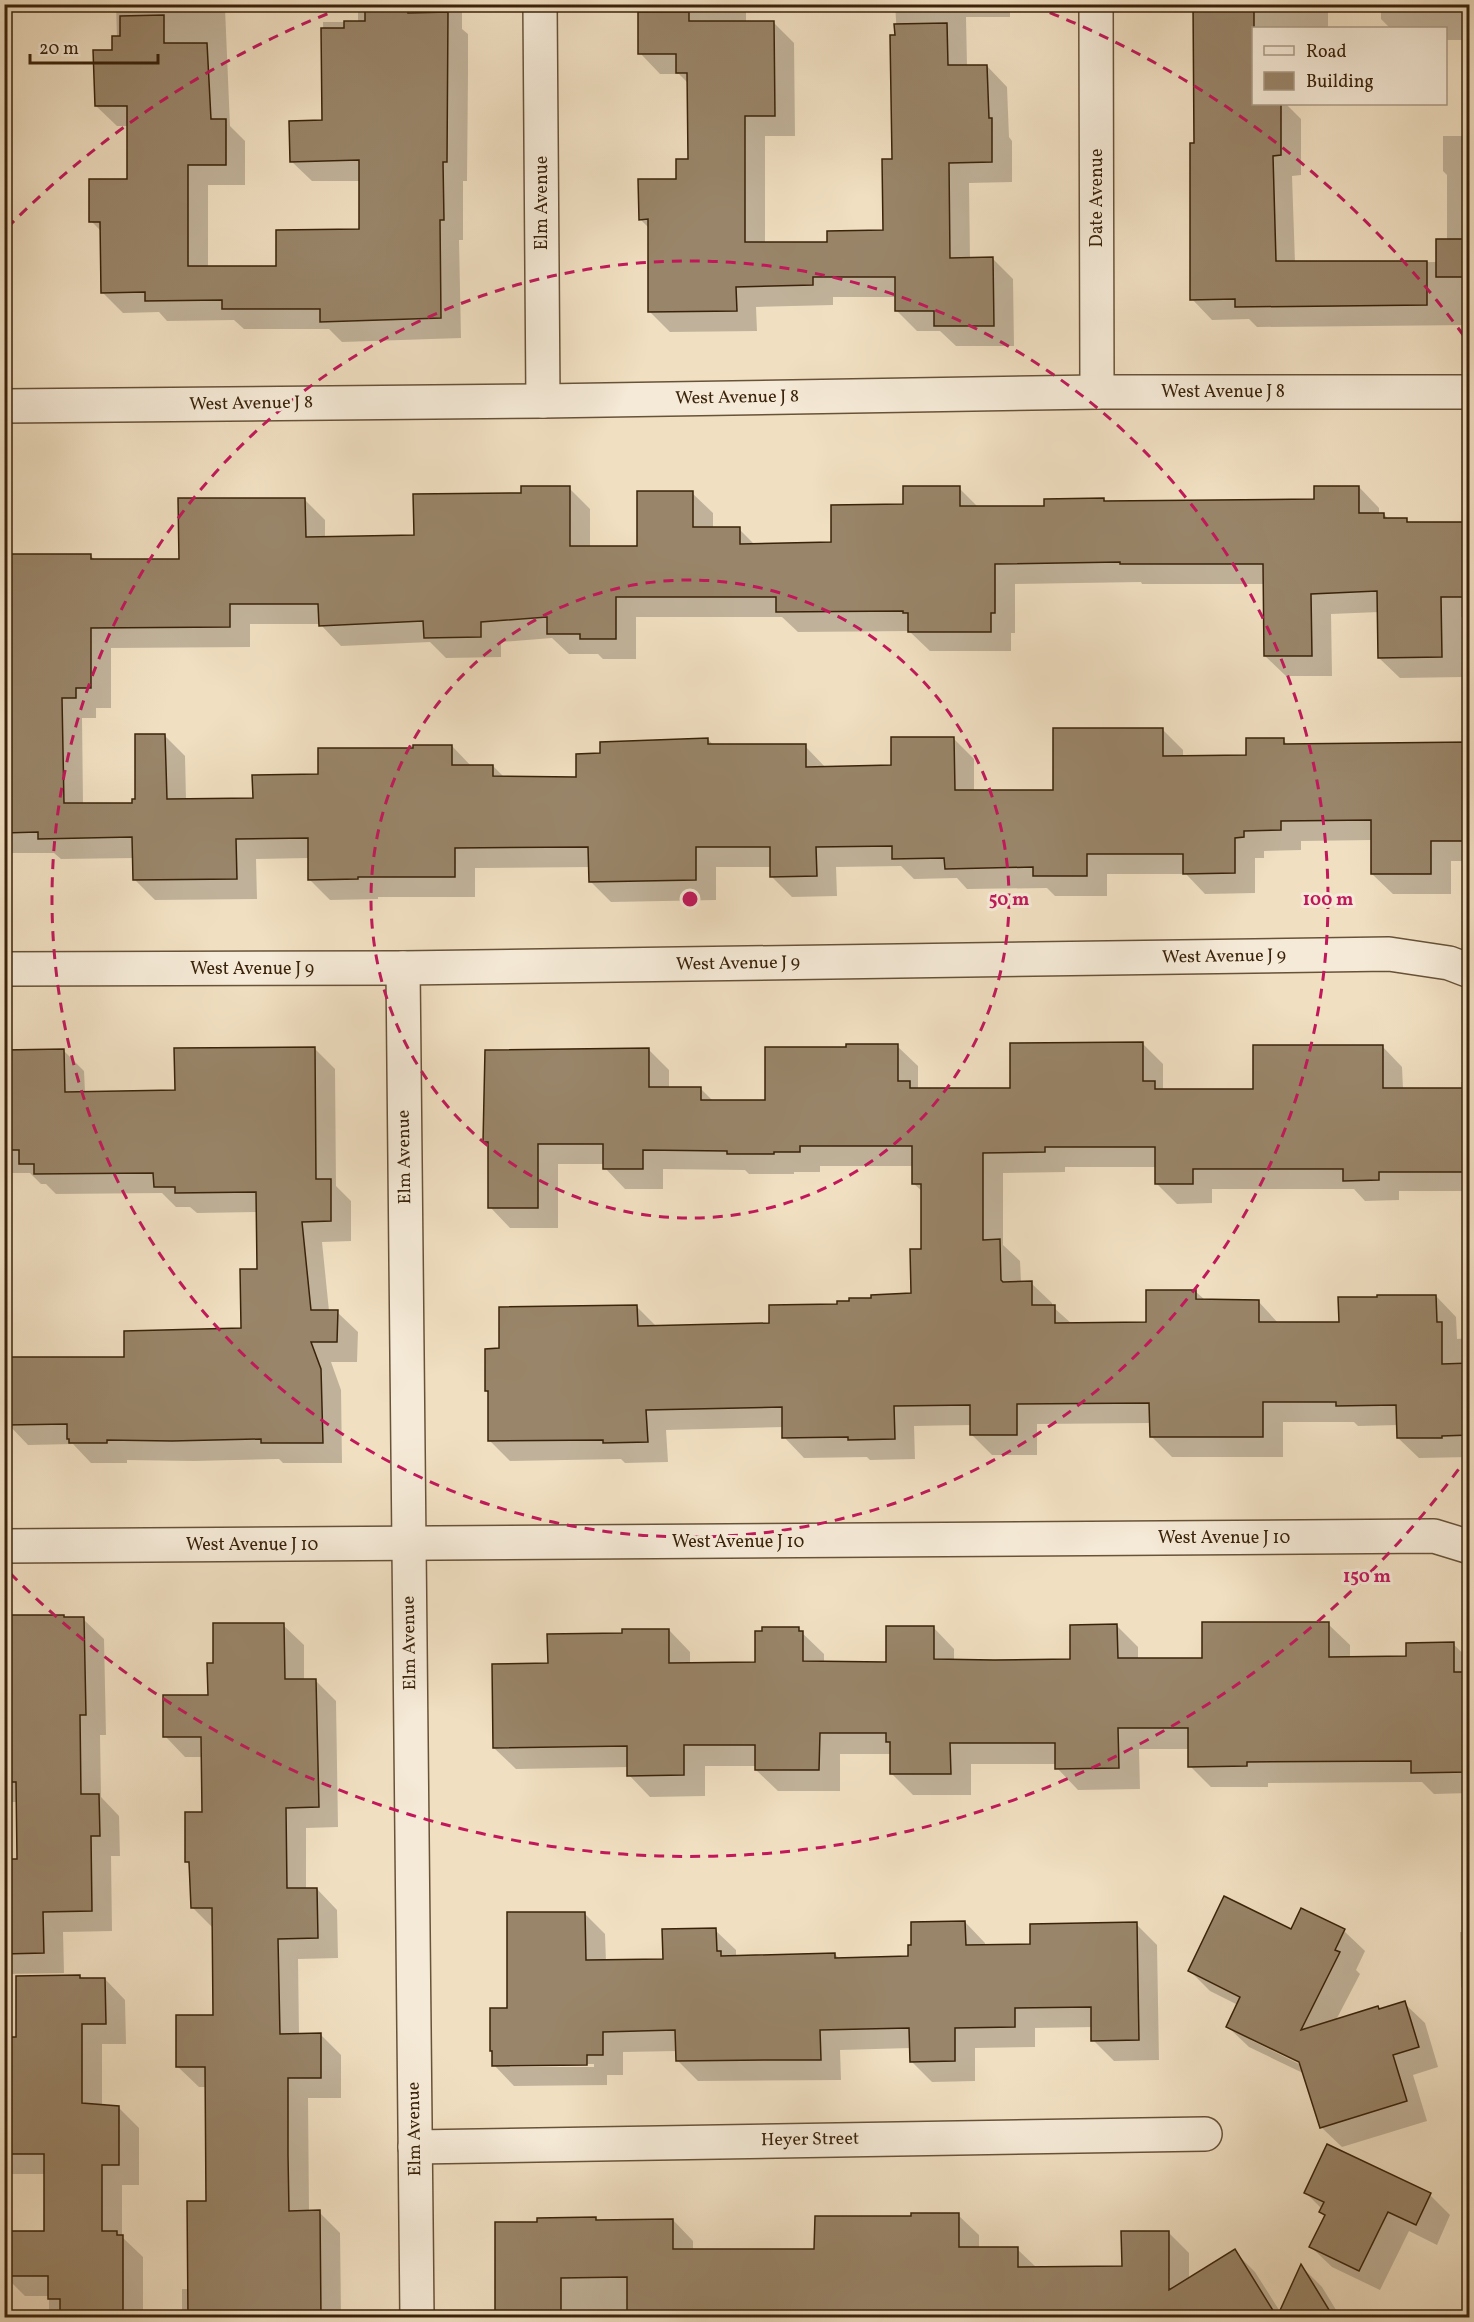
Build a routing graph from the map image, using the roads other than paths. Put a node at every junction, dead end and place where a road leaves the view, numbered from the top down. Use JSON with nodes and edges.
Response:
{"nodes":[{"id":1,"x":540,"y":4,"type":"edge"},
{"id":2,"x":1096,"y":4,"type":"edge"},
{"id":3,"x":1097,"y":392,"type":"junction"},
{"id":4,"x":1470,"y":392,"type":"edge"},
{"id":5,"x":543,"y":401,"type":"junction"},
{"id":6,"x":4,"y":406,"type":"edge"},
{"id":7,"x":403,"y":968,"type":"junction"},
{"id":8,"x":4,"y":969,"type":"edge"},
{"id":9,"x":1470,"y":971,"type":"edge"},
{"id":10,"x":409,"y":1544,"type":"junction"},
{"id":11,"x":4,"y":1546,"type":"edge"},
{"id":12,"x":1470,"y":1547,"type":"edge"},
{"id":13,"x":1205,"y":2134,"type":"dead end"},
{"id":14,"x":415,"y":2147,"type":"junction"},
{"id":15,"x":417,"y":2318,"type":"edge"}],
"edges":[{"from":1,"to":5,"type":"street","name":"Elm Avenue"},
{"from":2,"to":3,"type":"street","name":"Date Avenue"},
{"from":3,"to":4,"type":"street","name":"West Avenue J 8"},
{"from":3,"to":5,"type":"street","name":"West Avenue J 8"},
{"from":5,"to":6,"type":"street","name":"West Avenue J 8"},
{"from":7,"to":8,"type":"street","name":"West Avenue J 9"},
{"from":7,"to":9,"type":"street","name":"West Avenue J 9"},
{"from":7,"to":10,"type":"street","name":"Elm Avenue"},
{"from":10,"to":11,"type":"street","name":"West Avenue J 10"},
{"from":10,"to":12,"type":"street","name":"West Avenue J 10"},
{"from":10,"to":14,"type":"street","name":"Elm Avenue"},
{"from":13,"to":14,"type":"street","name":"Heyer Street"},
{"from":14,"to":15,"type":"street","name":"Elm Avenue"}]}
